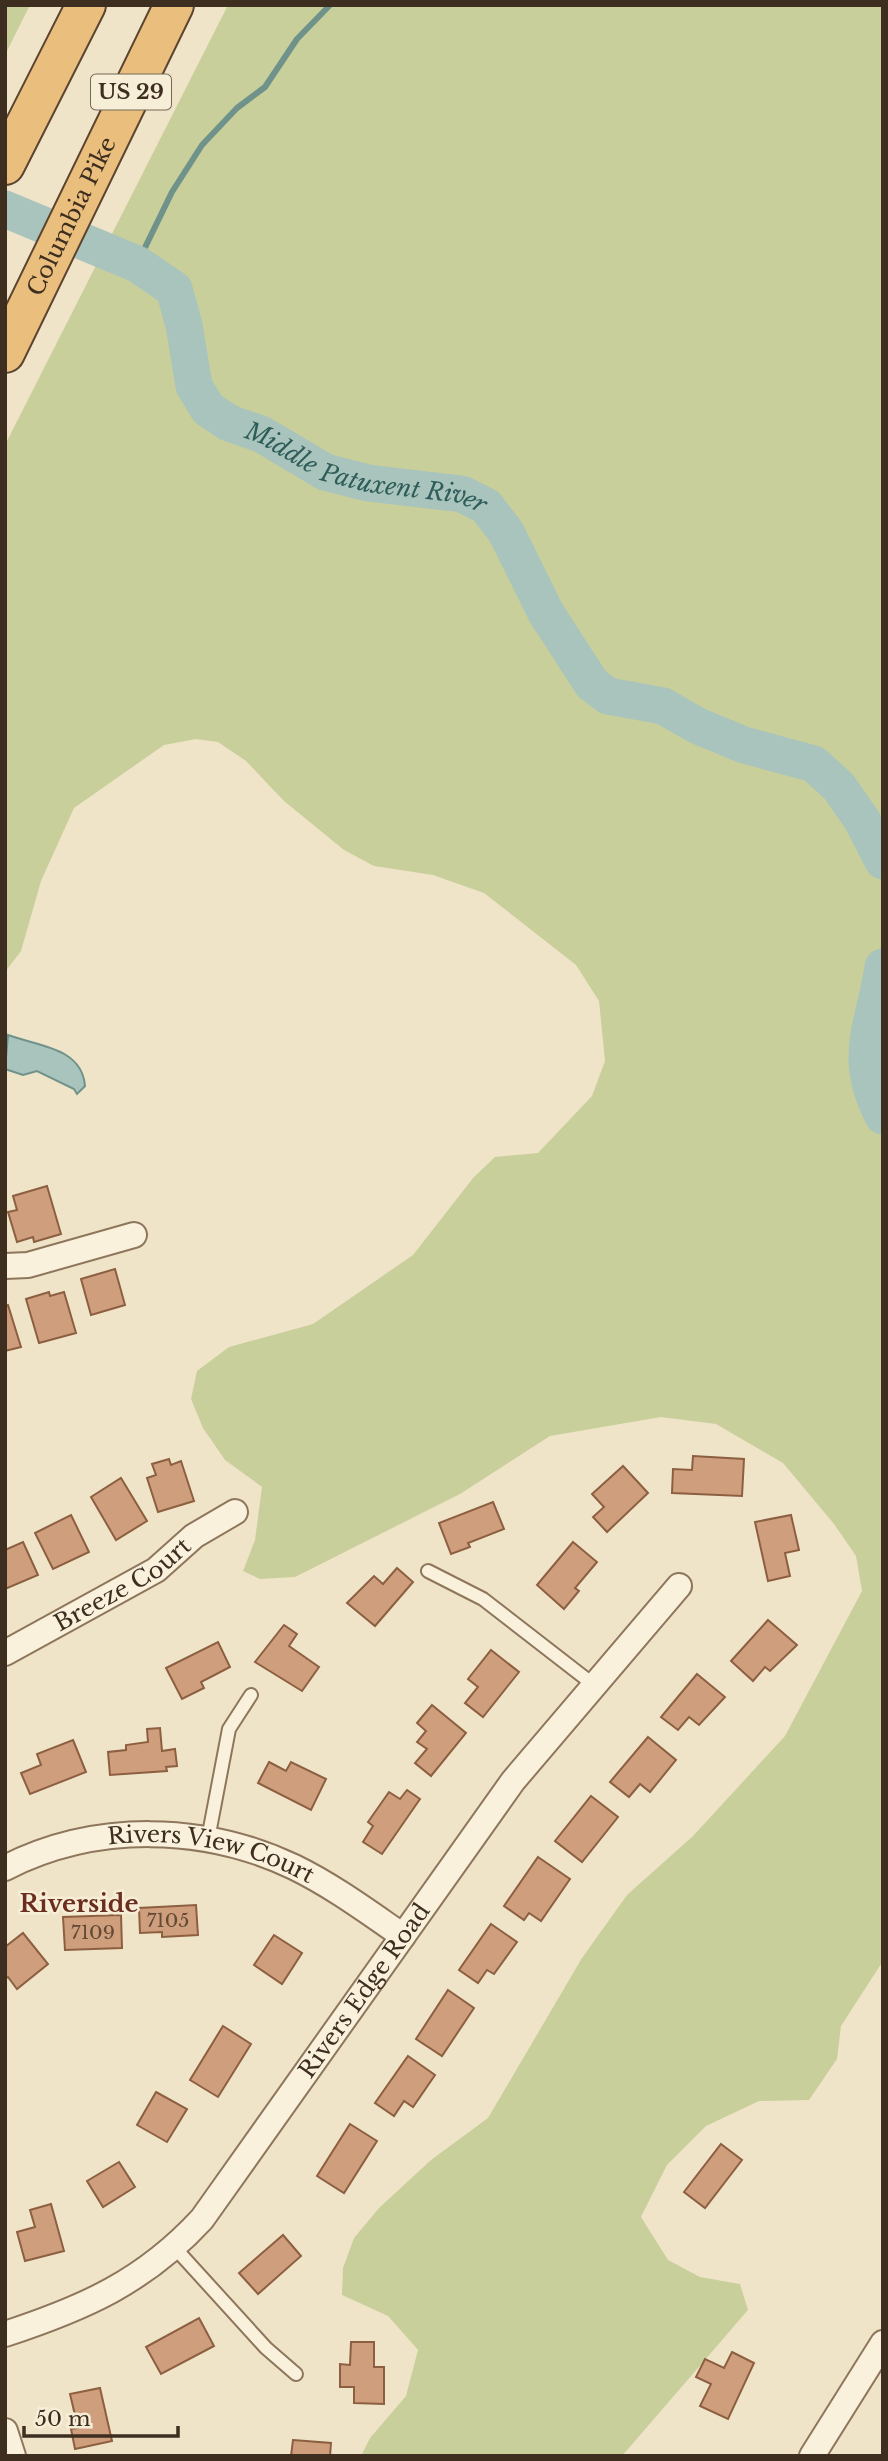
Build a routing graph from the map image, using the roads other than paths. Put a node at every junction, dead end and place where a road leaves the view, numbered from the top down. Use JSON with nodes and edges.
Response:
{"nodes":[{"id":1,"x":86,"y":5,"type":"edge"},
{"id":2,"x":174,"y":5,"type":"edge"},
{"id":3,"x":9,"y":158,"type":"edge"},
{"id":4,"x":5,"y":353,"type":"edge"},
{"id":5,"x":134,"y":1235,"type":"dead end"},
{"id":6,"x":5,"y":1266,"type":"edge"},
{"id":7,"x":235,"y":1512,"type":"dead end"},
{"id":8,"x":428,"y":1571,"type":"dead end"},
{"id":9,"x":679,"y":1586,"type":"dead end"},
{"id":10,"x":5,"y":1653,"type":"edge"},
{"id":11,"x":594,"y":1685,"type":"junction"},
{"id":12,"x":251,"y":1695,"type":"dead end"},
{"id":13,"x":208,"y":1839,"type":"junction"},
{"id":14,"x":5,"y":1868,"type":"edge"},
{"id":15,"x":403,"y":1936,"type":"junction"},
{"id":16,"x":175,"y":2248,"type":"junction"},
{"id":17,"x":5,"y":2334,"type":"edge"},
{"id":18,"x":883,"y":2343,"type":"edge"},
{"id":19,"x":296,"y":2374,"type":"dead end"},
{"id":20,"x":5,"y":2431,"type":"edge"},
{"id":21,"x":13,"y":2456,"type":"edge"},
{"id":22,"x":812,"y":2456,"type":"edge"}],
"edges":[{"from":1,"to":3,"type":"highway"},
{"from":2,"to":4,"type":"highway","name":"Columbia Pike","number":"US 29"},
{"from":5,"to":6,"type":"street"},
{"from":7,"to":10,"type":"street","name":"Breeze Court"},
{"from":8,"to":11,"type":"lane"},
{"from":9,"to":11,"type":"street","name":"Rivers Edge Road"},
{"from":11,"to":15,"type":"street","name":"Rivers Edge Road"},
{"from":12,"to":13,"type":"lane"},
{"from":13,"to":14,"type":"street","name":"Rivers View Court"},
{"from":13,"to":15,"type":"street","name":"Rivers View Court"},
{"from":15,"to":16,"type":"street","name":"Rivers Edge Road"},
{"from":16,"to":17,"type":"street","name":"Rivers Edge Road"},
{"from":16,"to":19,"type":"lane"},
{"from":18,"to":22,"type":"street"},
{"from":20,"to":21,"type":"street"}]}
